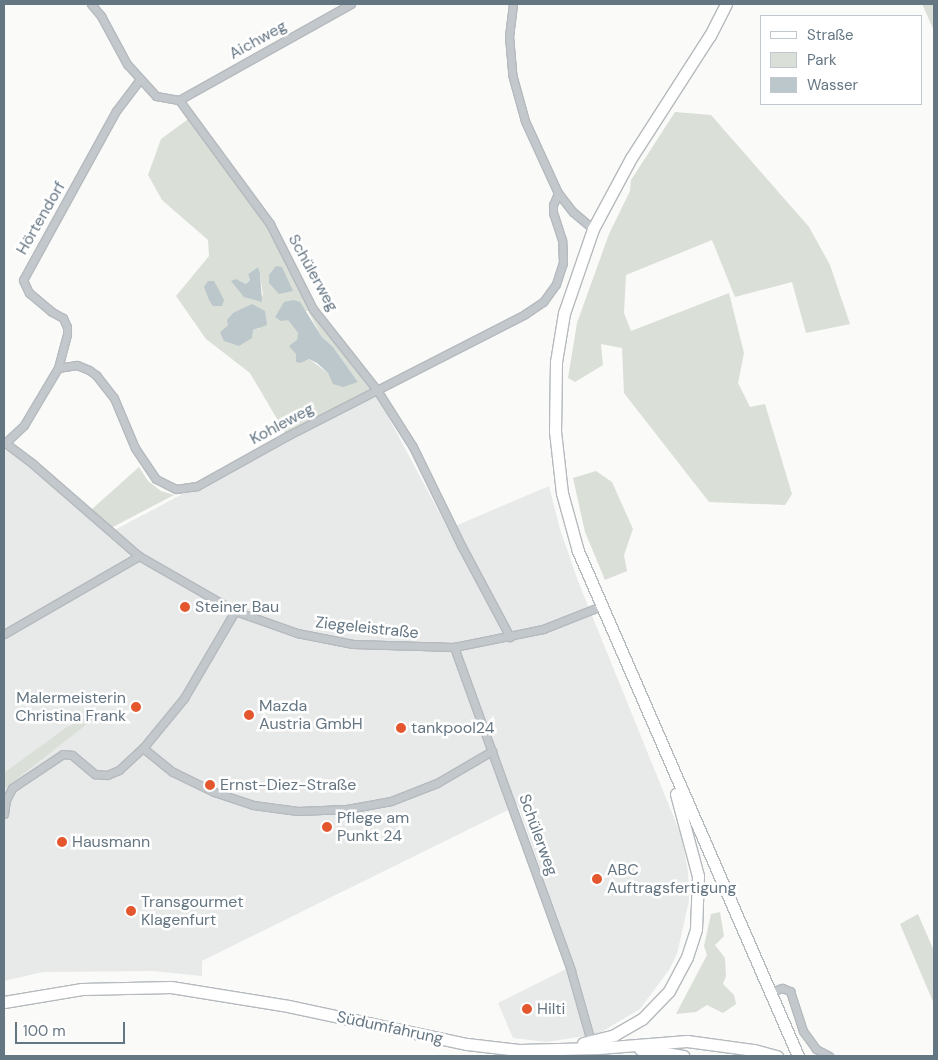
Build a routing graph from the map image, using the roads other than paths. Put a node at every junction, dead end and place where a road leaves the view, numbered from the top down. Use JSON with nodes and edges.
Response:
{"nodes":[{"id":1,"x":91,"y":4,"type":"edge"},
{"id":2,"x":351,"y":4,"type":"edge"},
{"id":3,"x":513,"y":4,"type":"edge"},
{"id":4,"x":726,"y":4,"type":"edge"},
{"id":5,"x":140,"y":79,"type":"junction"},
{"id":6,"x":179,"y":100,"type":"junction"},
{"id":7,"x":558,"y":193,"type":"junction"},
{"id":8,"x":593,"y":229,"type":"junction"},
{"id":9,"x":58,"y":368,"type":"junction"},
{"id":10,"x":377,"y":390,"type":"junction"},
{"id":11,"x":4,"y":443,"type":"edge"},
{"id":12,"x":139,"y":556,"type":"junction"},
{"id":13,"x":601,"y":606,"type":"junction"},
{"id":14,"x":234,"y":611,"type":"junction"},
{"id":15,"x":4,"y":634,"type":"edge"},
{"id":16,"x":510,"y":637,"type":"junction"},
{"id":17,"x":454,"y":647,"type":"junction"},
{"id":18,"x":143,"y":748,"type":"junction"},
{"id":19,"x":492,"y":751,"type":"junction"},
{"id":20,"x":667,"y":761,"type":"junction"},
{"id":21,"x":4,"y":814,"type":"edge"},
{"id":22,"x":771,"y":992,"type":"junction"},
{"id":23,"x":4,"y":1002,"type":"edge"},
{"id":24,"x":589,"y":1034,"type":"dead end"},
{"id":25,"x":621,"y":1045,"type":"junction"},
{"id":26,"x":543,"y":1049,"type":"junction"},
{"id":27,"x":683,"y":1056,"type":"edge"},
{"id":28,"x":777,"y":1056,"type":"edge"},
{"id":29,"x":798,"y":1056,"type":"edge"},
{"id":30,"x":829,"y":1056,"type":"edge"}],
"edges":[{"from":1,"to":5,"type":"street"},
{"from":2,"to":6,"type":"street","name":"Aichweg"},
{"from":3,"to":7,"type":"street"},
{"from":4,"to":8,"type":"main road"},
{"from":5,"to":6,"type":"street"},
{"from":5,"to":9,"type":"street","name":"Hörtendorf"},
{"from":6,"to":10,"type":"street","name":"Schülerweg"},
{"from":7,"to":8,"type":"street"},
{"from":7,"to":10,"type":"street","name":"Kohleweg"},
{"from":8,"to":13,"type":"main road"},
{"from":9,"to":10,"type":"street","name":"Kohleweg"},
{"from":9,"to":11,"type":"street"},
{"from":10,"to":16,"type":"street","name":"Schülerweg"},
{"from":11,"to":12,"type":"street","name":"Ziegeleistraße"},
{"from":12,"to":14,"type":"street","name":"Ziegeleistraße"},
{"from":12,"to":15,"type":"street"},
{"from":13,"to":16,"type":"street","name":"Ziegeleistraße"},
{"from":13,"to":20,"type":"main road"},
{"from":14,"to":17,"type":"street","name":"Ziegeleistraße"},
{"from":14,"to":18,"type":"street"},
{"from":16,"to":17,"type":"street","name":"Ziegeleistraße"},
{"from":17,"to":19,"type":"street","name":"Schülerweg"},
{"from":18,"to":19,"type":"street"},
{"from":18,"to":21,"type":"street"},
{"from":19,"to":24,"type":"street","name":"Schülerweg"},
{"from":20,"to":22,"type":"main road"},
{"from":20,"to":26,"type":"main road"},
{"from":22,"to":29,"type":"main road"},
{"from":22,"to":30,"type":"street"},
{"from":23,"to":26,"type":"main road","name":"Südumfahrung"},
{"from":25,"to":26,"type":"main road","name":"Südumfahrung"},
{"from":25,"to":27,"type":"main road"},
{"from":25,"to":28,"type":"main road","name":"Südumfahrung"}]}
